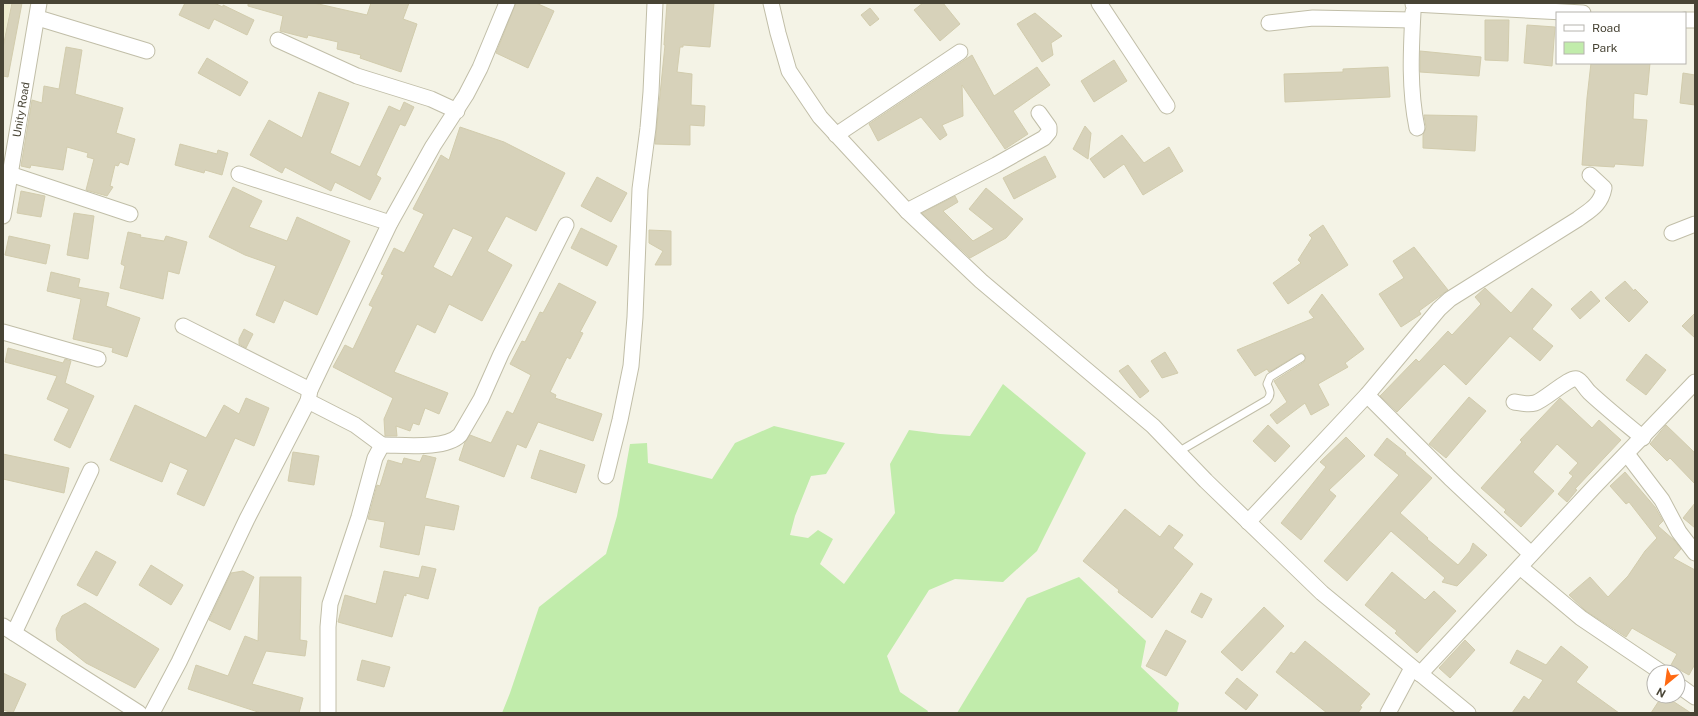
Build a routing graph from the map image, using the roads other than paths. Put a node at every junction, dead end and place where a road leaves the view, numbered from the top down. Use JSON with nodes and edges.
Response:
{"nodes":[{"id":1,"x":507,"y":3,"type":"edge"},
{"id":2,"x":655,"y":3,"type":"edge"},
{"id":3,"x":771,"y":3,"type":"edge"},
{"id":4,"x":1099,"y":3,"type":"edge"},
{"id":5,"x":1413,"y":4,"type":"edge"},
{"id":6,"x":38,"y":10,"type":"edge"},
{"id":7,"x":1564,"y":12,"type":"edge"},
{"id":8,"x":1412,"y":20,"type":"junction"},
{"id":9,"x":1269,"y":24,"type":"dead end"},
{"id":10,"x":278,"y":40,"type":"dead end"},
{"id":11,"x":147,"y":51,"type":"dead end"},
{"id":12,"x":960,"y":52,"type":"dead end"},
{"id":13,"x":1167,"y":106,"type":"dead end"},
{"id":14,"x":457,"y":111,"type":"junction"},
{"id":15,"x":1039,"y":113,"type":"dead end"},
{"id":16,"x":1417,"y":128,"type":"dead end"},
{"id":17,"x":836,"y":135,"type":"junction"},
{"id":18,"x":10,"y":174,"type":"junction"},
{"id":19,"x":239,"y":174,"type":"dead end"},
{"id":20,"x":1590,"y":175,"type":"dead end"},
{"id":21,"x":907,"y":212,"type":"junction"},
{"id":22,"x":130,"y":214,"type":"dead end"},
{"id":23,"x":3,"y":216,"type":"edge"},
{"id":24,"x":390,"y":224,"type":"junction"},
{"id":25,"x":1695,"y":224,"type":"edge"},
{"id":26,"x":566,"y":225,"type":"dead end"},
{"id":27,"x":1672,"y":233,"type":"dead end"},
{"id":28,"x":183,"y":326,"type":"dead end"},
{"id":29,"x":3,"y":332,"type":"edge"},
{"id":30,"x":1301,"y":358,"type":"dead end"},
{"id":31,"x":98,"y":359,"type":"dead end"},
{"id":32,"x":1695,"y":382,"type":"edge"},
{"id":33,"x":309,"y":395,"type":"junction"},
{"id":34,"x":1367,"y":395,"type":"junction"},
{"id":35,"x":1514,"y":402,"type":"dead end"},
{"id":36,"x":1643,"y":438,"type":"junction"},
{"id":37,"x":382,"y":445,"type":"junction"},
{"id":38,"x":1177,"y":452,"type":"junction"},
{"id":39,"x":1627,"y":454,"type":"junction"},
{"id":40,"x":91,"y":470,"type":"dead end"},
{"id":41,"x":606,"y":476,"type":"dead end"},
{"id":42,"x":1248,"y":522,"type":"junction"},
{"id":43,"x":1695,"y":553,"type":"edge"},
{"id":44,"x":1531,"y":554,"type":"junction"},
{"id":45,"x":1520,"y":567,"type":"junction"},
{"id":46,"x":9,"y":629,"type":"edge"},
{"id":47,"x":1649,"y":664,"type":"edge"},
{"id":48,"x":1416,"y":671,"type":"junction"},
{"id":49,"x":1686,"y":691,"type":"edge"},
{"id":50,"x":1695,"y":697,"type":"edge"},
{"id":51,"x":139,"y":713,"type":"edge"},
{"id":52,"x":152,"y":713,"type":"edge"},
{"id":53,"x":328,"y":713,"type":"edge"},
{"id":54,"x":1388,"y":713,"type":"edge"},
{"id":55,"x":1468,"y":713,"type":"edge"}],
"edges":[{"from":1,"to":14,"type":"street"},
{"from":2,"to":41,"type":"street"},
{"from":3,"to":17,"type":"street"},
{"from":4,"to":13,"type":"street"},
{"from":5,"to":7,"type":"street"},
{"from":5,"to":8,"type":"street"},
{"from":6,"to":11,"type":"street"},
{"from":6,"to":18,"type":"street","name":"Unity Road"},
{"from":8,"to":9,"type":"street"},
{"from":8,"to":16,"type":"street"},
{"from":10,"to":14,"type":"street"},
{"from":12,"to":17,"type":"street"},
{"from":14,"to":24,"type":"street"},
{"from":15,"to":21,"type":"street"},
{"from":17,"to":21,"type":"street"},
{"from":18,"to":22,"type":"street"},
{"from":18,"to":23,"type":"street","name":"Unity Road"},
{"from":19,"to":24,"type":"street"},
{"from":20,"to":34,"type":"street"},
{"from":21,"to":38,"type":"street"},
{"from":24,"to":33,"type":"street"},
{"from":25,"to":27,"type":"street"},
{"from":26,"to":37,"type":"street"},
{"from":28,"to":33,"type":"street"},
{"from":29,"to":31,"type":"street"},
{"from":30,"to":38,"type":"lane"},
{"from":32,"to":36,"type":"street"},
{"from":33,"to":37,"type":"street"},
{"from":33,"to":52,"type":"street"},
{"from":34,"to":42,"type":"street"},
{"from":34,"to":44,"type":"street"},
{"from":35,"to":36,"type":"street"},
{"from":36,"to":39,"type":"street"},
{"from":37,"to":53,"type":"street"},
{"from":38,"to":42,"type":"street"},
{"from":39,"to":43,"type":"street"},
{"from":39,"to":44,"type":"street"},
{"from":40,"to":46,"type":"street"},
{"from":42,"to":48,"type":"street"},
{"from":44,"to":45,"type":"street"},
{"from":45,"to":47,"type":"street"},
{"from":45,"to":48,"type":"street"},
{"from":46,"to":51,"type":"street"},
{"from":48,"to":54,"type":"street"},
{"from":48,"to":55,"type":"street"},
{"from":49,"to":50,"type":"street"}]}
